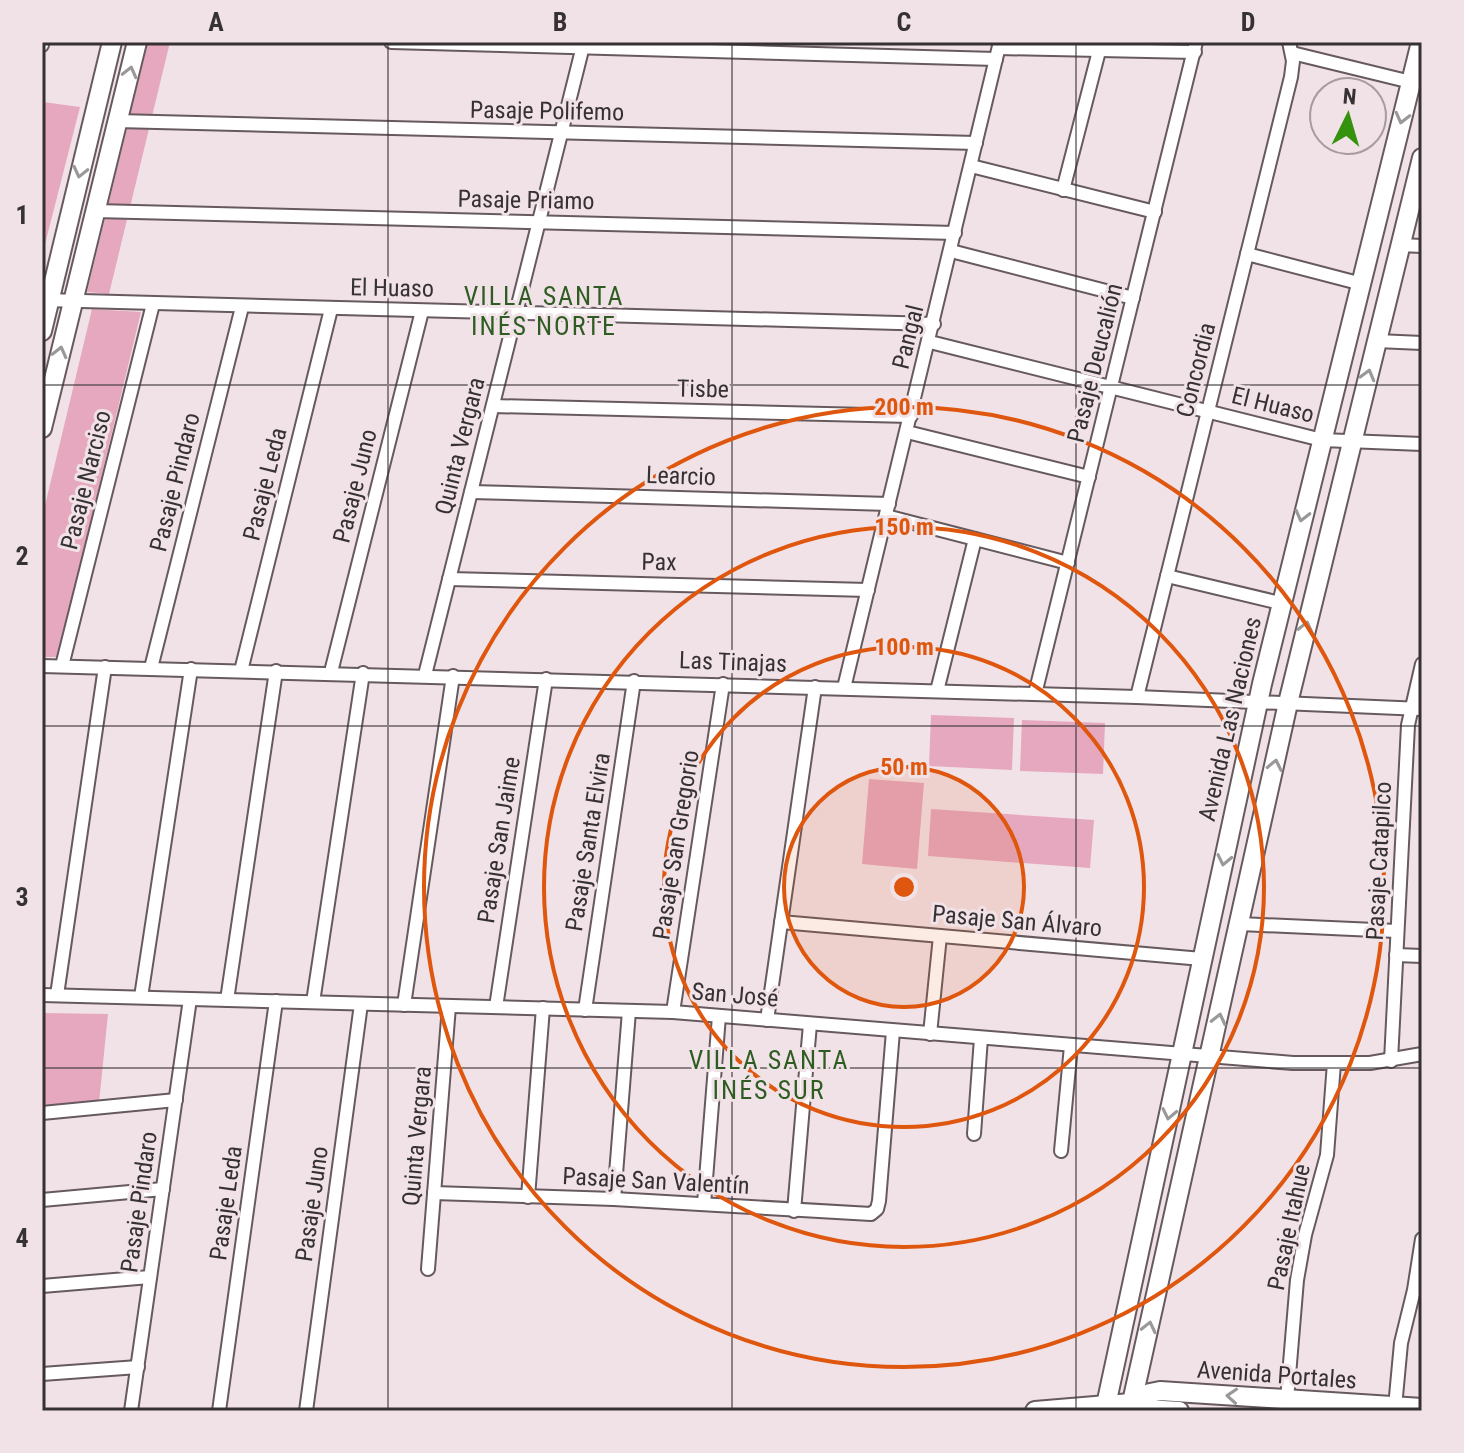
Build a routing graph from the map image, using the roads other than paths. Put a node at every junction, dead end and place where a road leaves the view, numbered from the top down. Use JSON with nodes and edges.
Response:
{"nodes":[{"id":1,"x":112,"y":42,"type":"edge"},
{"id":2,"x":137,"y":42,"type":"edge"},
{"id":3,"x":391,"y":42,"type":"edge"},
{"id":4,"x":1421,"y":42,"type":"edge"},
{"id":5,"x":584,"y":45,"type":"edge"},
{"id":6,"x":1195,"y":47,"type":"edge"},
{"id":7,"x":1291,"y":48,"type":"edge"},
{"id":8,"x":998,"y":50,"type":"edge"},
{"id":9,"x":1099,"y":51,"type":"junction"},
{"id":10,"x":1411,"y":82,"type":"junction"},
{"id":11,"x":117,"y":121,"type":"junction"},
{"id":12,"x":561,"y":134,"type":"junction"},
{"id":13,"x":976,"y":143,"type":"junction"},
{"id":14,"x":1422,"y":158,"type":"edge"},
{"id":15,"x":971,"y":166,"type":"junction"},
{"id":16,"x":1063,"y":190,"type":"junction"},
{"id":17,"x":95,"y":211,"type":"junction"},
{"id":18,"x":1155,"y":212,"type":"junction"},
{"id":19,"x":539,"y":223,"type":"junction"},
{"id":20,"x":955,"y":233,"type":"junction"},
{"id":21,"x":1400,"y":245,"type":"junction"},
{"id":22,"x":1422,"y":246,"type":"edge"},
{"id":23,"x":951,"y":251,"type":"junction"},
{"id":24,"x":1247,"y":254,"type":"junction"},
{"id":25,"x":1362,"y":284,"type":"junction"},
{"id":26,"x":1133,"y":298,"type":"junction"},
{"id":27,"x":46,"y":300,"type":"edge"},
{"id":28,"x":72,"y":302,"type":"junction"},
{"id":29,"x":153,"y":304,"type":"junction"},
{"id":30,"x":242,"y":307,"type":"junction"},
{"id":31,"x":331,"y":309,"type":"junction"},
{"id":32,"x":422,"y":311,"type":"junction"},
{"id":33,"x":516,"y":313,"type":"junction"},
{"id":34,"x":934,"y":324,"type":"junction"},
{"id":35,"x":42,"y":331,"type":"edge"},
{"id":36,"x":1377,"y":341,"type":"junction"},
{"id":37,"x":930,"y":342,"type":"junction"},
{"id":38,"x":1422,"y":343,"type":"edge"},
{"id":39,"x":1111,"y":388,"type":"junction"},
{"id":40,"x":493,"y":406,"type":"junction"},
{"id":41,"x":1208,"y":412,"type":"junction"},
{"id":42,"x":911,"y":416,"type":"junction"},
{"id":43,"x":42,"y":428,"type":"edge"},
{"id":44,"x":907,"y":432,"type":"junction"},
{"id":45,"x":1351,"y":439,"type":"junction"},
{"id":46,"x":1322,"y":440,"type":"junction"},
{"id":47,"x":1422,"y":444,"type":"edge"},
{"id":48,"x":1089,"y":477,"type":"junction"},
{"id":49,"x":471,"y":492,"type":"junction"},
{"id":50,"x":888,"y":510,"type":"junction"},
{"id":51,"x":975,"y":539,"type":"junction"},
{"id":52,"x":1068,"y":563,"type":"junction"},
{"id":53,"x":1167,"y":576,"type":"junction"},
{"id":54,"x":449,"y":579,"type":"junction"},
{"id":55,"x":868,"y":590,"type":"junction"},
{"id":56,"x":1280,"y":603,"type":"junction"},
{"id":57,"x":1422,"y":664,"type":"edge"},
{"id":58,"x":42,"y":666,"type":"edge"},
{"id":59,"x":62,"y":666,"type":"junction"},
{"id":60,"x":105,"y":667,"type":"junction"},
{"id":61,"x":151,"y":668,"type":"junction"},
{"id":62,"x":191,"y":669,"type":"junction"},
{"id":63,"x":241,"y":671,"type":"junction"},
{"id":64,"x":276,"y":671,"type":"junction"},
{"id":65,"x":331,"y":672,"type":"junction"},
{"id":66,"x":363,"y":673,"type":"junction"},
{"id":67,"x":425,"y":675,"type":"junction"},
{"id":68,"x":453,"y":676,"type":"junction"},
{"id":69,"x":546,"y":679,"type":"junction"},
{"id":70,"x":634,"y":681,"type":"junction"},
{"id":71,"x":723,"y":684,"type":"junction"},
{"id":72,"x":815,"y":687,"type":"junction"},
{"id":73,"x":844,"y":688,"type":"junction"},
{"id":74,"x":937,"y":691,"type":"junction"},
{"id":75,"x":1035,"y":694,"type":"junction"},
{"id":76,"x":1137,"y":697,"type":"junction"},
{"id":77,"x":1258,"y":702,"type":"junction"},
{"id":78,"x":1288,"y":703,"type":"junction"},
{"id":79,"x":1416,"y":709,"type":"edge"},
{"id":80,"x":781,"y":922,"type":"junction"},
{"id":81,"x":1240,"y":924,"type":"junction"},
{"id":82,"x":1397,"y":931,"type":"junction"},
{"id":83,"x":940,"y":936,"type":"junction"},
{"id":84,"x":1396,"y":955,"type":"junction"},
{"id":85,"x":1422,"y":956,"type":"edge"},
{"id":86,"x":1202,"y":959,"type":"junction"},
{"id":87,"x":42,"y":995,"type":"edge"},
{"id":88,"x":57,"y":995,"type":"junction"},
{"id":89,"x":141,"y":997,"type":"junction"},
{"id":90,"x":190,"y":999,"type":"junction"},
{"id":91,"x":227,"y":1000,"type":"junction"},
{"id":92,"x":276,"y":1001,"type":"junction"},
{"id":93,"x":313,"y":1002,"type":"junction"},
{"id":94,"x":361,"y":1004,"type":"junction"},
{"id":95,"x":404,"y":1005,"type":"junction"},
{"id":96,"x":449,"y":1006,"type":"junction"},
{"id":97,"x":496,"y":1007,"type":"junction"},
{"id":98,"x":543,"y":1008,"type":"junction"},
{"id":99,"x":585,"y":1010,"type":"junction"},
{"id":100,"x":629,"y":1011,"type":"junction"},
{"id":101,"x":673,"y":1012,"type":"junction"},
{"id":102,"x":719,"y":1016,"type":"junction"},
{"id":103,"x":767,"y":1020,"type":"junction"},
{"id":104,"x":810,"y":1024,"type":"junction"},
{"id":105,"x":893,"y":1031,"type":"junction"},
{"id":106,"x":930,"y":1034,"type":"junction"},
{"id":107,"x":981,"y":1038,"type":"junction"},
{"id":108,"x":1071,"y":1046,"type":"junction"},
{"id":109,"x":1422,"y":1054,"type":"edge"},
{"id":110,"x":1182,"y":1055,"type":"junction"},
{"id":111,"x":1210,"y":1057,"type":"junction"},
{"id":112,"x":1391,"y":1061,"type":"junction"},
{"id":113,"x":1334,"y":1063,"type":"junction"},
{"id":114,"x":176,"y":1100,"type":"junction"},
{"id":115,"x":42,"y":1113,"type":"edge"},
{"id":116,"x":974,"y":1134,"type":"dead end"},
{"id":117,"x":1061,"y":1151,"type":"dead end"},
{"id":118,"x":163,"y":1189,"type":"junction"},
{"id":119,"x":434,"y":1193,"type":"junction"},
{"id":120,"x":528,"y":1197,"type":"junction"},
{"id":121,"x":614,"y":1199,"type":"junction"},
{"id":122,"x":42,"y":1200,"type":"edge"},
{"id":123,"x":704,"y":1204,"type":"junction"},
{"id":124,"x":794,"y":1211,"type":"junction"},
{"id":125,"x":1422,"y":1239,"type":"edge"},
{"id":126,"x":428,"y":1269,"type":"dead end"},
{"id":127,"x":150,"y":1277,"type":"junction"},
{"id":128,"x":42,"y":1286,"type":"edge"},
{"id":129,"x":138,"y":1367,"type":"junction"},
{"id":130,"x":42,"y":1374,"type":"edge"},
{"id":131,"x":1287,"y":1399,"type":"junction"},
{"id":132,"x":1130,"y":1407,"type":"edge"},
{"id":133,"x":1395,"y":1407,"type":"junction"},
{"id":134,"x":1105,"y":1408,"type":"edge"},
{"id":135,"x":1422,"y":1408,"type":"edge"},
{"id":136,"x":131,"y":1411,"type":"edge"},
{"id":137,"x":219,"y":1411,"type":"edge"},
{"id":138,"x":306,"y":1411,"type":"edge"},
{"id":139,"x":1035,"y":1411,"type":"edge"},
{"id":140,"x":1179,"y":1411,"type":"edge"}],
"edges":[{"from":1,"to":27,"type":"street","one_way":true},
{"from":11,"to":2,"type":"street","one_way":true},
{"from":3,"to":5,"type":"street"},
{"from":4,"to":10,"type":"street","name":"Avenida Las Naciones"},
{"from":5,"to":8,"type":"street"},
{"from":5,"to":12,"type":"street","name":"Quinta Vergara"},
{"from":6,"to":9,"type":"street"},
{"from":6,"to":18,"type":"street","name":"Pasaje Deucalión"},
{"from":7,"to":10,"type":"street"},
{"from":7,"to":24,"type":"street","name":"Concordia"},
{"from":8,"to":9,"type":"street"},
{"from":8,"to":13,"type":"street","name":"Pangal"},
{"from":9,"to":16,"type":"street"},
{"from":10,"to":25,"type":"street","name":"Avenida Las Naciones","one_way":true},
{"from":11,"to":12,"type":"street","name":"Pasaje Polifemo"},
{"from":11,"to":17,"type":"street"},
{"from":12,"to":13,"type":"street","name":"Pasaje Polifemo"},
{"from":12,"to":19,"type":"street","name":"Quinta Vergara"},
{"from":13,"to":15,"type":"street","name":"Pangal"},
{"from":14,"to":21,"type":"street"},
{"from":15,"to":16,"type":"street"},
{"from":15,"to":20,"type":"street","name":"Pangal"},
{"from":16,"to":18,"type":"street"},
{"from":17,"to":19,"type":"street","name":"Pasaje Priamo"},
{"from":17,"to":28,"type":"street"},
{"from":18,"to":26,"type":"street","name":"Pasaje Deucalión"},
{"from":19,"to":20,"type":"street","name":"Pasaje Priamo"},
{"from":19,"to":33,"type":"street","name":"Quinta Vergara"},
{"from":20,"to":23,"type":"street","name":"Pangal"},
{"from":21,"to":22,"type":"street"},
{"from":21,"to":36,"type":"street"},
{"from":23,"to":26,"type":"street"},
{"from":23,"to":34,"type":"street","name":"Pangal"},
{"from":24,"to":25,"type":"street"},
{"from":24,"to":41,"type":"street","name":"Concordia"},
{"from":25,"to":46,"type":"street","name":"Avenida Las Naciones"},
{"from":26,"to":39,"type":"street","name":"Pasaje Deucalión"},
{"from":27,"to":28,"type":"street","name":"El Huaso"},
{"from":27,"to":35,"type":"street"},
{"from":28,"to":29,"type":"street","name":"El Huaso"},
{"from":43,"to":28,"type":"street","one_way":true},
{"from":29,"to":30,"type":"street","name":"El Huaso"},
{"from":29,"to":59,"type":"street","name":"Pasaje Narciso"},
{"from":30,"to":31,"type":"street","name":"El Huaso"},
{"from":30,"to":61,"type":"street","name":"Pasaje Pindaro"},
{"from":31,"to":32,"type":"street","name":"El Huaso"},
{"from":31,"to":63,"type":"street","name":"Pasaje Leda"},
{"from":32,"to":33,"type":"street","name":"El Huaso"},
{"from":32,"to":65,"type":"street","name":"Pasaje Juno"},
{"from":33,"to":34,"type":"street","name":"El Huaso"},
{"from":33,"to":40,"type":"street","name":"Quinta Vergara"},
{"from":34,"to":37,"type":"street","name":"Pangal"},
{"from":36,"to":38,"type":"street"},
{"from":45,"to":36,"type":"street","one_way":true},
{"from":37,"to":39,"type":"street","name":"El Huaso"},
{"from":37,"to":42,"type":"street","name":"Pangal"},
{"from":39,"to":41,"type":"street","name":"El Huaso"},
{"from":39,"to":48,"type":"street","name":"Pasaje Deucalión"},
{"from":40,"to":42,"type":"street","name":"Tisbe"},
{"from":40,"to":49,"type":"street","name":"Quinta Vergara"},
{"from":41,"to":46,"type":"street","name":"El Huaso"},
{"from":41,"to":53,"type":"street","name":"Concordia"},
{"from":42,"to":44,"type":"street","name":"Pangal"},
{"from":44,"to":48,"type":"street"},
{"from":44,"to":50,"type":"street","name":"Pangal"},
{"from":45,"to":46,"type":"street","name":"El Huaso"},
{"from":45,"to":47,"type":"street","name":"El Huaso"},
{"from":78,"to":45,"type":"street","one_way":true},
{"from":46,"to":56,"type":"street","name":"Avenida Las Naciones","one_way":true},
{"from":48,"to":52,"type":"street","name":"Pasaje Deucalión"},
{"from":49,"to":50,"type":"street","name":"Learcio"},
{"from":49,"to":54,"type":"street","name":"Quinta Vergara"},
{"from":50,"to":51,"type":"street","name":"Learcio"},
{"from":50,"to":55,"type":"street","name":"Pangal"},
{"from":51,"to":52,"type":"street","name":"Learcio"},
{"from":51,"to":74,"type":"street"},
{"from":52,"to":75,"type":"street","name":"Pasaje Deucalión"},
{"from":53,"to":56,"type":"street"},
{"from":53,"to":76,"type":"street","name":"Concordia"},
{"from":54,"to":55,"type":"street","name":"Pax"},
{"from":54,"to":67,"type":"street","name":"Quinta Vergara"},
{"from":55,"to":73,"type":"street","name":"Pangal"},
{"from":56,"to":77,"type":"street","name":"Avenida Las Naciones"},
{"from":57,"to":79,"type":"street","name":"Pasaje Catapilco"},
{"from":58,"to":59,"type":"street","name":"Las Tinajas"},
{"from":59,"to":60,"type":"street","name":"Las Tinajas"},
{"from":60,"to":61,"type":"street","name":"Las Tinajas"},
{"from":60,"to":88,"type":"street"},
{"from":61,"to":62,"type":"street","name":"Las Tinajas"},
{"from":62,"to":63,"type":"street","name":"Las Tinajas"},
{"from":62,"to":89,"type":"street"},
{"from":63,"to":64,"type":"street","name":"Las Tinajas"},
{"from":64,"to":65,"type":"street","name":"Las Tinajas"},
{"from":64,"to":91,"type":"street"},
{"from":65,"to":66,"type":"street","name":"Las Tinajas"},
{"from":66,"to":67,"type":"street","name":"Las Tinajas"},
{"from":66,"to":93,"type":"street"},
{"from":67,"to":68,"type":"street","name":"Las Tinajas"},
{"from":68,"to":69,"type":"street","name":"Las Tinajas"},
{"from":68,"to":95,"type":"street"},
{"from":69,"to":70,"type":"street","name":"Las Tinajas"},
{"from":69,"to":97,"type":"street","name":"Pasaje San Jaime"},
{"from":70,"to":71,"type":"street","name":"Las Tinajas"},
{"from":70,"to":99,"type":"street","name":"Pasaje Santa Elvira"},
{"from":71,"to":72,"type":"street","name":"Las Tinajas"},
{"from":71,"to":101,"type":"street","name":"Pasaje San Gregorio"},
{"from":72,"to":73,"type":"street","name":"Las Tinajas"},
{"from":72,"to":80,"type":"street"},
{"from":73,"to":74,"type":"street","name":"Las Tinajas"},
{"from":74,"to":75,"type":"street","name":"Las Tinajas"},
{"from":75,"to":76,"type":"street","name":"Las Tinajas"},
{"from":76,"to":77,"type":"street","name":"Las Tinajas"},
{"from":77,"to":78,"type":"street","name":"Las Tinajas"},
{"from":77,"to":86,"type":"street","name":"Avenida Las Naciones","one_way":true},
{"from":78,"to":79,"type":"street","name":"Las Tinajas"},
{"from":81,"to":78,"type":"street","one_way":true},
{"from":79,"to":82,"type":"street","name":"Pasaje Catapilco"},
{"from":80,"to":83,"type":"street","name":"Pasaje San Álvaro"},
{"from":80,"to":103,"type":"street"},
{"from":81,"to":82,"type":"street"},
{"from":111,"to":81,"type":"street","one_way":true},
{"from":82,"to":84,"type":"street","name":"Pasaje Catapilco"},
{"from":83,"to":86,"type":"street","name":"Pasaje San Álvaro"},
{"from":83,"to":106,"type":"street"},
{"from":84,"to":85,"type":"street"},
{"from":84,"to":112,"type":"street","name":"Pasaje Catapilco"},
{"from":86,"to":110,"type":"street","name":"Avenida Las Naciones"},
{"from":87,"to":88,"type":"street","name":"San José"},
{"from":88,"to":89,"type":"street","name":"San José"},
{"from":89,"to":90,"type":"street","name":"San José"},
{"from":90,"to":91,"type":"street","name":"San José"},
{"from":90,"to":114,"type":"street","name":"Pasaje Pindaro"},
{"from":91,"to":92,"type":"street","name":"San José"},
{"from":92,"to":93,"type":"street","name":"San José"},
{"from":92,"to":137,"type":"street","name":"Pasaje Leda"},
{"from":93,"to":94,"type":"street","name":"San José"},
{"from":94,"to":95,"type":"street","name":"San José"},
{"from":94,"to":138,"type":"street","name":"Pasaje Juno"},
{"from":95,"to":96,"type":"street","name":"San José"},
{"from":96,"to":97,"type":"street","name":"San José"},
{"from":96,"to":119,"type":"street","name":"Quinta Vergara"},
{"from":97,"to":98,"type":"street","name":"San José"},
{"from":98,"to":99,"type":"street","name":"San José"},
{"from":98,"to":120,"type":"street"},
{"from":99,"to":100,"type":"street","name":"San José"},
{"from":100,"to":101,"type":"street","name":"San José"},
{"from":100,"to":121,"type":"street"},
{"from":101,"to":102,"type":"street","name":"San José"},
{"from":102,"to":103,"type":"street","name":"San José"},
{"from":102,"to":123,"type":"street"},
{"from":103,"to":104,"type":"street","name":"San José"},
{"from":104,"to":105,"type":"street","name":"San José"},
{"from":104,"to":124,"type":"street"},
{"from":105,"to":106,"type":"street","name":"San José"},
{"from":105,"to":124,"type":"street","name":"Pasaje San Valentín"},
{"from":106,"to":107,"type":"street","name":"San José"},
{"from":107,"to":108,"type":"street","name":"San José"},
{"from":107,"to":116,"type":"street"},
{"from":108,"to":110,"type":"street","name":"San José"},
{"from":108,"to":117,"type":"street"},
{"from":109,"to":112,"type":"street","name":"San José"},
{"from":110,"to":111,"type":"street","name":"San José"},
{"from":110,"to":134,"type":"street","name":"Avenida Las Naciones","one_way":true},
{"from":111,"to":113,"type":"street","name":"San José"},
{"from":132,"to":111,"type":"street","one_way":true},
{"from":112,"to":113,"type":"street","name":"San José"},
{"from":113,"to":131,"type":"street","name":"Pasaje Itahue"},
{"from":114,"to":115,"type":"street"},
{"from":114,"to":118,"type":"street","name":"Pasaje Pindaro"},
{"from":118,"to":122,"type":"street"},
{"from":118,"to":127,"type":"street","name":"Pasaje Pindaro"},
{"from":119,"to":120,"type":"street","name":"Pasaje San Valentín"},
{"from":119,"to":126,"type":"street","name":"Quinta Vergara"},
{"from":120,"to":121,"type":"street","name":"Pasaje San Valentín"},
{"from":121,"to":123,"type":"street","name":"Pasaje San Valentín"},
{"from":123,"to":124,"type":"street","name":"Pasaje San Valentín"},
{"from":125,"to":133,"type":"street"},
{"from":127,"to":128,"type":"street"},
{"from":127,"to":129,"type":"street","name":"Pasaje Pindaro"},
{"from":129,"to":130,"type":"street"},
{"from":129,"to":136,"type":"street","name":"Pasaje Pindaro"},
{"from":131,"to":132,"type":"street","name":"Avenida Portales","one_way":true},
{"from":131,"to":133,"type":"street","name":"Avenida Portales"},
{"from":132,"to":134,"type":"street","name":"Avenida Portales"},
{"from":132,"to":140,"type":"street","name":"Avenida Portales"},
{"from":133,"to":135,"type":"street","name":"Avenida Portales"},
{"from":134,"to":139,"type":"street","name":"Avenida Portales"}]}
